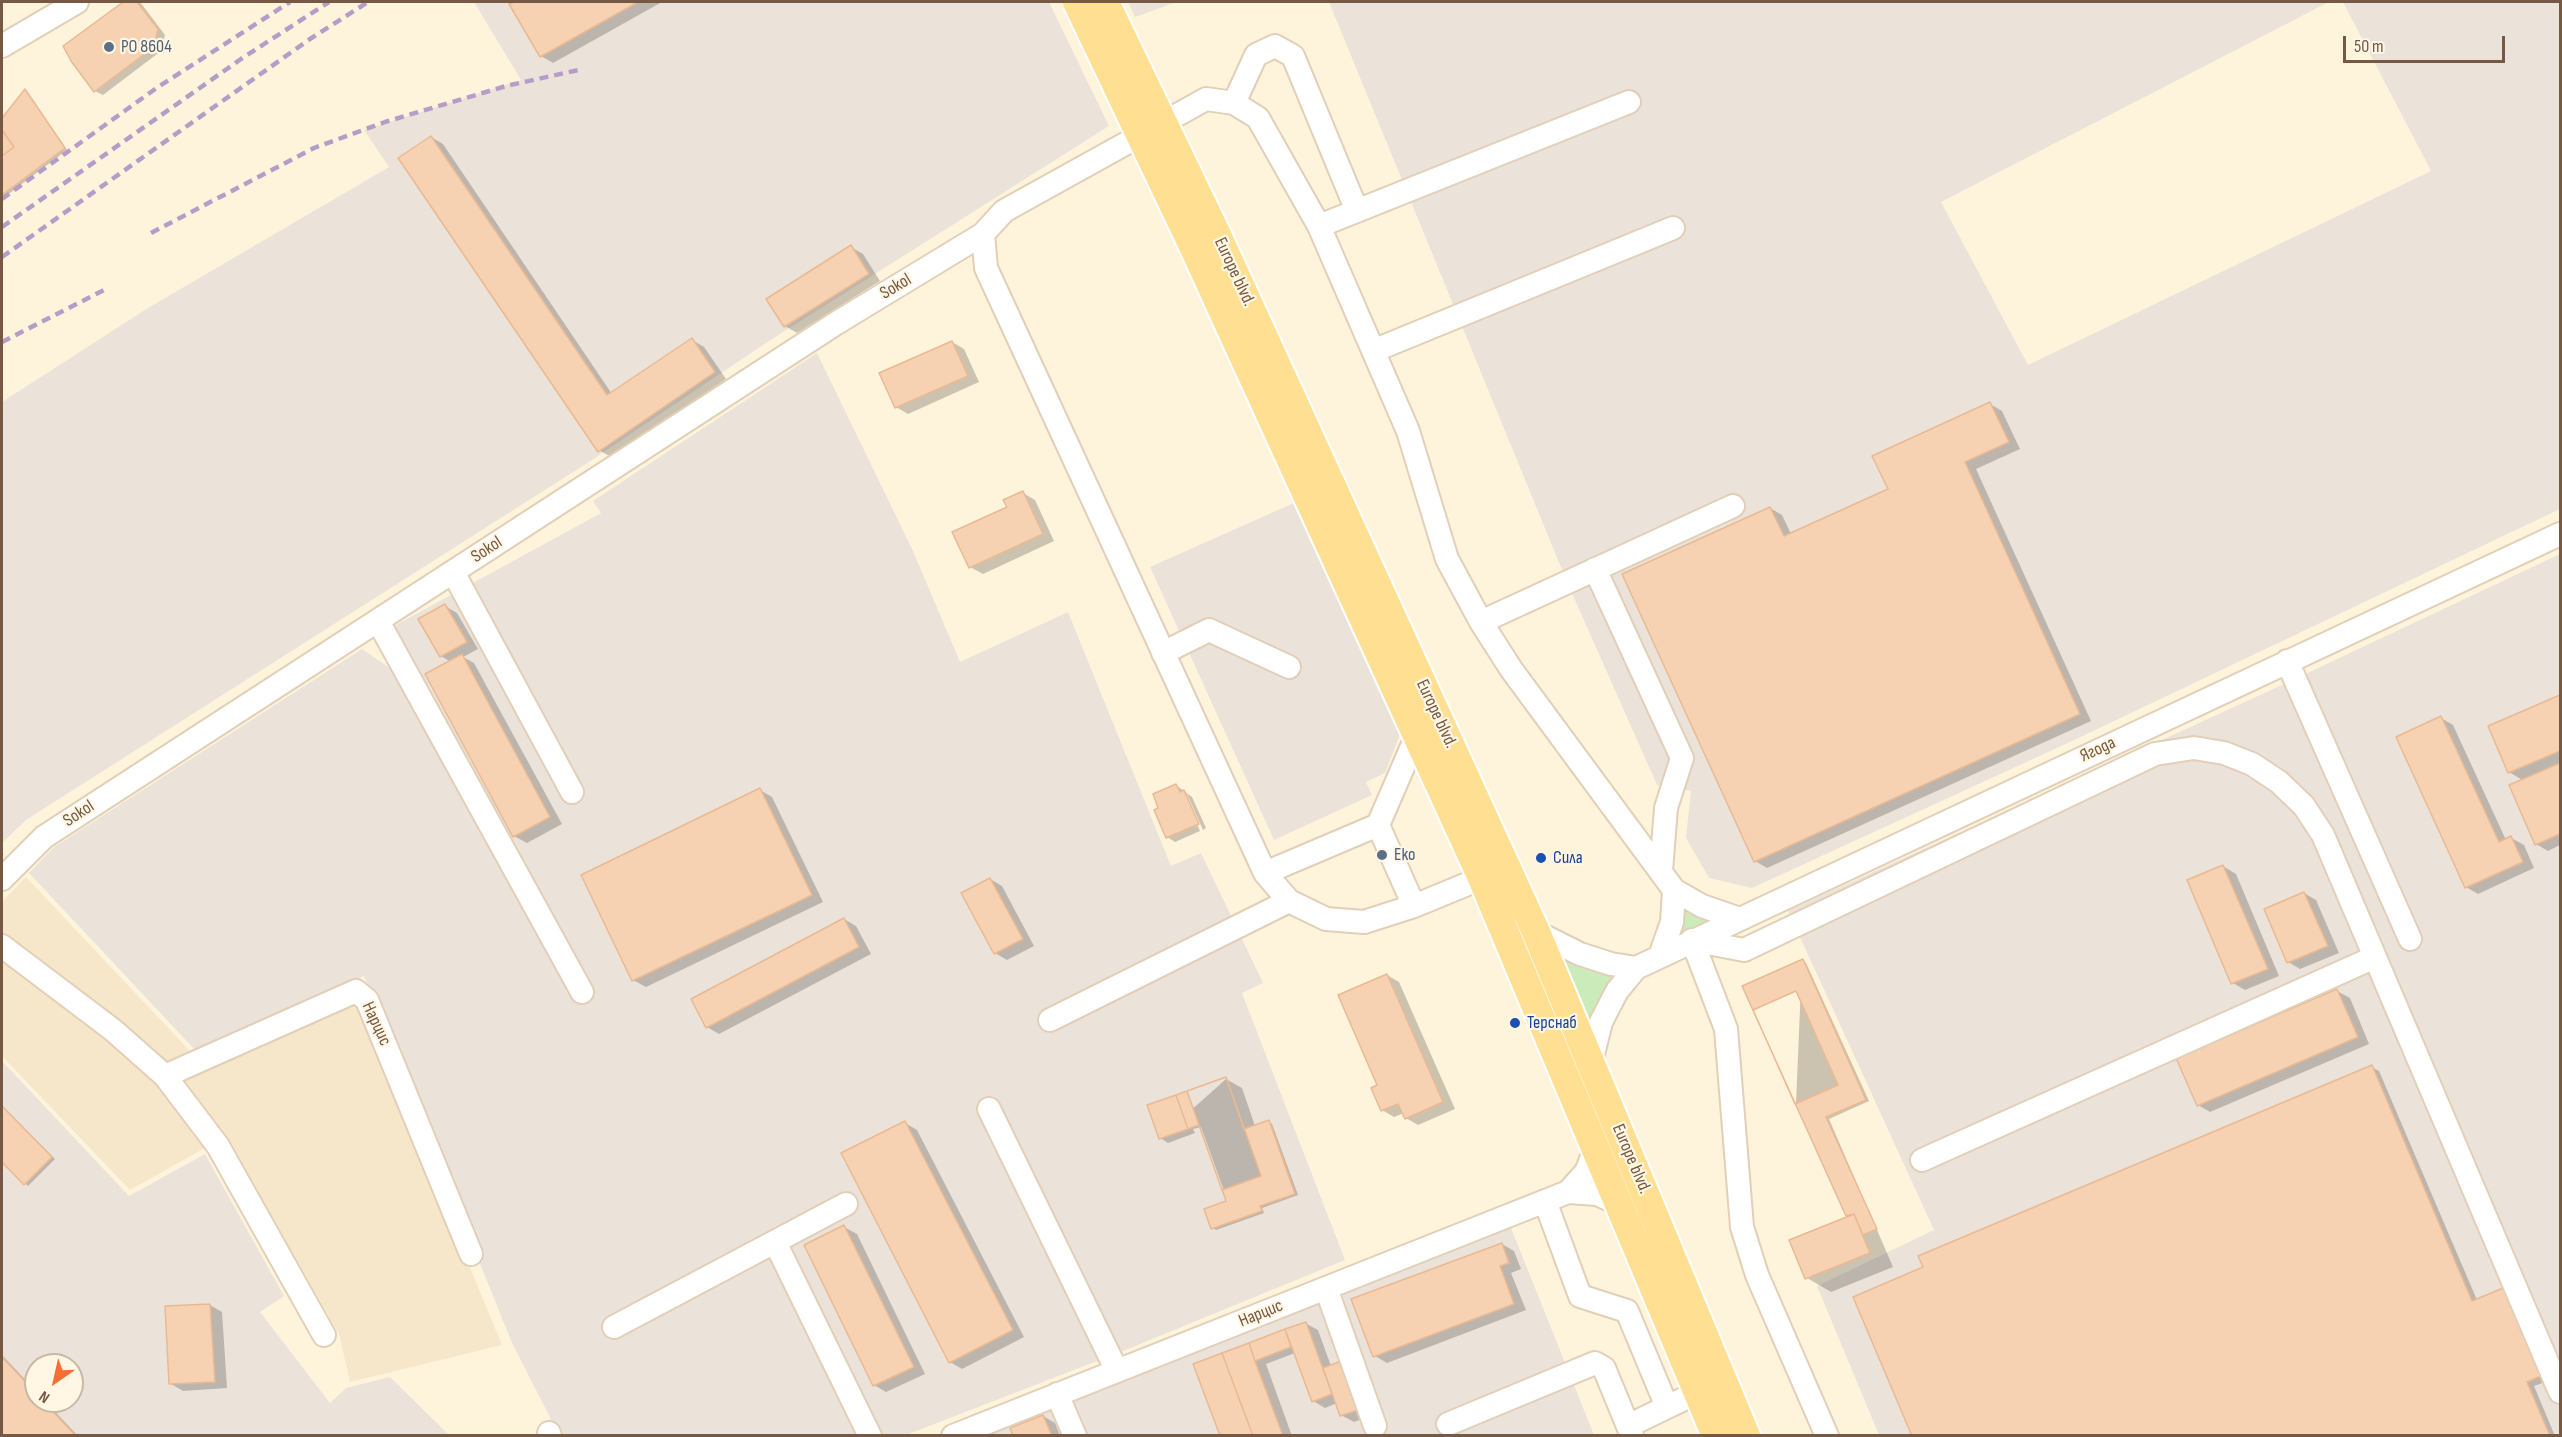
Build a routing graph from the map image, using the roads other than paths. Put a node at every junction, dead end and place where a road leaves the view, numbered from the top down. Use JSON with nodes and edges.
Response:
{"nodes":[{"id":1,"x":77,"y":2,"type":"edge"},
{"id":2,"x":1077,"y":2,"type":"edge"},
{"id":3,"x":1105,"y":2,"type":"edge"},
{"id":4,"x":2,"y":46,"type":"edge"},
{"id":5,"x":1629,"y":102,"type":"dead end"},
{"id":6,"x":1234,"y":103,"type":"junction"},
{"id":7,"x":1357,"y":211,"type":"junction"},
{"id":8,"x":1319,"y":226,"type":"junction"},
{"id":9,"x":1673,"y":228,"type":"dead end"},
{"id":10,"x":983,"y":234,"type":"junction"},
{"id":11,"x":1205,"y":240,"type":"junction"},
{"id":12,"x":1373,"y":351,"type":"junction"},
{"id":13,"x":1733,"y":506,"type":"dead end"},
{"id":14,"x":2560,"y":534,"type":"edge"},
{"id":15,"x":1595,"y":569,"type":"junction"},
{"id":16,"x":453,"y":572,"type":"junction"},
{"id":17,"x":378,"y":621,"type":"junction"},
{"id":18,"x":1481,"y":622,"type":"junction"},
{"id":19,"x":1163,"y":653,"type":"junction"},
{"id":20,"x":2287,"y":661,"type":"junction"},
{"id":21,"x":1289,"y":667,"type":"dead end"},
{"id":22,"x":1417,"y":735,"type":"junction"},
{"id":23,"x":572,"y":792,"type":"dead end"},
{"id":24,"x":1378,"y":825,"type":"junction"},
{"id":25,"x":1661,"y":871,"type":"junction"},
{"id":26,"x":3,"y":873,"type":"edge"},
{"id":27,"x":1265,"y":873,"type":"junction"},
{"id":28,"x":1482,"y":878,"type":"junction"},
{"id":29,"x":1674,"y":890,"type":"junction"},
{"id":30,"x":1289,"y":901,"type":"junction"},
{"id":31,"x":1414,"y":906,"type":"junction"},
{"id":32,"x":1737,"y":918,"type":"junction"},
{"id":33,"x":1536,"y":932,"type":"junction"},
{"id":34,"x":2410,"y":939,"type":"dead end"},
{"id":35,"x":1692,"y":940,"type":"junction"},
{"id":36,"x":2,"y":946,"type":"edge"},
{"id":37,"x":1660,"y":956,"type":"junction"},
{"id":38,"x":2374,"y":957,"type":"junction"},
{"id":39,"x":1636,"y":968,"type":"junction"},
{"id":40,"x":582,"y":993,"type":"dead end"},
{"id":41,"x":1050,"y":1020,"type":"dead end"},
{"id":42,"x":1591,"y":1062,"type":"junction"},
{"id":43,"x":165,"y":1076,"type":"junction"},
{"id":44,"x":989,"y":1109,"type":"dead end"},
{"id":45,"x":1595,"y":1150,"type":"junction"},
{"id":46,"x":1922,"y":1160,"type":"dead end"},
{"id":47,"x":1568,"y":1192,"type":"junction"},
{"id":48,"x":1545,"y":1201,"type":"junction"},
{"id":49,"x":1617,"y":1203,"type":"junction"},
{"id":50,"x":846,"y":1204,"type":"dead end"},
{"id":51,"x":775,"y":1242,"type":"junction"},
{"id":52,"x":471,"y":1254,"type":"dead end"},
{"id":53,"x":1326,"y":1288,"type":"junction"},
{"id":54,"x":614,"y":1327,"type":"dead end"},
{"id":55,"x":324,"y":1335,"type":"dead end"},
{"id":56,"x":1117,"y":1371,"type":"junction"},
{"id":57,"x":1698,"y":1392,"type":"junction"},
{"id":58,"x":2560,"y":1392,"type":"edge"},
{"id":59,"x":1057,"y":1394,"type":"junction"},
{"id":60,"x":1667,"y":1407,"type":"junction"},
{"id":61,"x":1448,"y":1424,"type":"dead end"},
{"id":62,"x":1376,"y":1426,"type":"dead end"},
{"id":63,"x":981,"y":1430,"type":"edge"},
{"id":64,"x":1630,"y":1431,"type":"edge"},
{"id":65,"x":870,"y":1436,"type":"edge"},
{"id":66,"x":953,"y":1436,"type":"edge"},
{"id":67,"x":1075,"y":1436,"type":"edge"},
{"id":68,"x":1716,"y":1436,"type":"edge"},
{"id":69,"x":1746,"y":1436,"type":"edge"},
{"id":70,"x":1827,"y":1436,"type":"edge"}],
"edges":[{"from":1,"to":4,"type":"street"},
{"from":2,"to":11,"type":"main road","name":"Europe blvd.","bridge":true},
{"from":3,"to":11,"type":"main road","name":"Europe blvd.","bridge":true},
{"from":5,"to":7,"type":"street"},
{"from":6,"to":7,"type":"street"},
{"from":6,"to":8,"type":"street"},
{"from":6,"to":10,"type":"street","name":"Sokol"},
{"from":7,"to":8,"type":"street"},
{"from":8,"to":12,"type":"street"},
{"from":9,"to":12,"type":"street"},
{"from":10,"to":16,"type":"street","name":"Sokol"},
{"from":10,"to":19,"type":"street"},
{"from":11,"to":22,"type":"main road","name":"Europe blvd."},
{"from":11,"to":33,"type":"main road","name":"Europe blvd."},
{"from":12,"to":18,"type":"street"},
{"from":13,"to":15,"type":"street"},
{"from":14,"to":20,"type":"street","name":"Ягода"},
{"from":15,"to":18,"type":"street"},
{"from":15,"to":25,"type":"street"},
{"from":16,"to":17,"type":"street","name":"Sokol"},
{"from":16,"to":23,"type":"street"},
{"from":17,"to":26,"type":"street","name":"Sokol"},
{"from":17,"to":40,"type":"street"},
{"from":18,"to":25,"type":"street"},
{"from":19,"to":21,"type":"street"},
{"from":19,"to":27,"type":"street"},
{"from":20,"to":32,"type":"street","name":"Ягода"},
{"from":20,"to":34,"type":"street"},
{"from":22,"to":24,"type":"street"},
{"from":22,"to":28,"type":"main road","name":"Europe blvd."},
{"from":24,"to":27,"type":"street"},
{"from":24,"to":31,"type":"street"},
{"from":25,"to":29,"type":"street"},
{"from":27,"to":30,"type":"street"},
{"from":28,"to":31,"type":"street"},
{"from":28,"to":45,"type":"main road","name":"Europe blvd."},
{"from":29,"to":32,"type":"street"},
{"from":29,"to":37,"type":"street"},
{"from":30,"to":31,"type":"street"},
{"from":30,"to":41,"type":"street"},
{"from":32,"to":35,"type":"street","name":"Ягода"},
{"from":33,"to":39,"type":"street"},
{"from":33,"to":42,"type":"main road","name":"Europe blvd."},
{"from":35,"to":37,"type":"street","name":"Ягода"},
{"from":35,"to":38,"type":"street"},
{"from":35,"to":70,"type":"street"},
{"from":36,"to":43,"type":"street"},
{"from":37,"to":39,"type":"street","name":"Ягода"},
{"from":38,"to":46,"type":"street"},
{"from":38,"to":58,"type":"street"},
{"from":39,"to":42,"type":"street"},
{"from":42,"to":69,"type":"main road","name":"Europe blvd."},
{"from":43,"to":52,"type":"street","name":"Нарцис"},
{"from":43,"to":55,"type":"street"},
{"from":44,"to":56,"type":"street"},
{"from":45,"to":47,"type":"street"},
{"from":45,"to":49,"type":"main road","name":"Europe blvd."},
{"from":47,"to":48,"type":"street","name":"Нарцис"},
{"from":47,"to":49,"type":"street"},
{"from":48,"to":53,"type":"street","name":"Нарцис"},
{"from":48,"to":60,"type":"street"},
{"from":49,"to":57,"type":"main road","name":"Europe blvd."},
{"from":50,"to":51,"type":"street"},
{"from":51,"to":54,"type":"street"},
{"from":51,"to":65,"type":"street"},
{"from":53,"to":56,"type":"street","name":"Нарцис"},
{"from":53,"to":62,"type":"street"},
{"from":56,"to":59,"type":"street","name":"Нарцис"},
{"from":57,"to":60,"type":"street"},
{"from":57,"to":68,"type":"main road","name":"Europe blvd."},
{"from":59,"to":63,"type":"street","name":"Нарцис"},
{"from":59,"to":67,"type":"street"},
{"from":60,"to":64,"type":"street"},
{"from":61,"to":64,"type":"street"},
{"from":63,"to":66,"type":"street","name":"Нарцис"}]}
